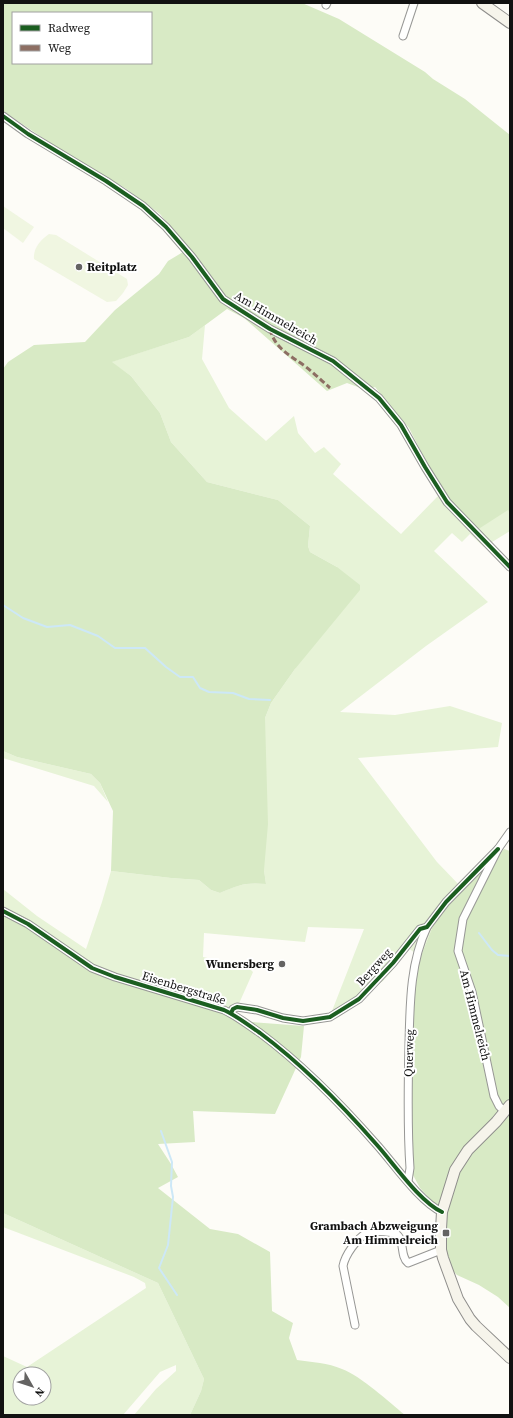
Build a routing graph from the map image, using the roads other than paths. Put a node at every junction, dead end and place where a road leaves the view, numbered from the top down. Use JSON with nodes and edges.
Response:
{"nodes":[{"id":1,"x":414,"y":3,"type":"edge"},
{"id":2,"x":482,"y":3,"type":"edge"},
{"id":3,"x":510,"y":23,"type":"edge"},
{"id":4,"x":403,"y":36,"type":"dead end"},
{"id":5,"x":3,"y":116,"type":"edge"},
{"id":6,"x":510,"y":567,"type":"edge"},
{"id":7,"x":510,"y":832,"type":"edge"},
{"id":8,"x":498,"y":849,"type":"junction"},
{"id":9,"x":3,"y":911,"type":"edge"},
{"id":10,"x":426,"y":927,"type":"junction"},
{"id":11,"x":231,"y":1013,"type":"junction"},
{"id":12,"x":507,"y":1108,"type":"edge"},
{"id":13,"x":408,"y":1181,"type":"junction"},
{"id":14,"x":442,"y":1212,"type":"junction"},
{"id":15,"x":441,"y":1250,"type":"junction"},
{"id":16,"x":355,"y":1325,"type":"dead end"},
{"id":17,"x":510,"y":1358,"type":"edge"}],
"edges":[{"from":1,"to":4,"type":"street"},
{"from":2,"to":3,"type":"street"},
{"from":5,"to":6,"type":"street","name":"Am Himmelreich"},
{"from":7,"to":8,"type":"street","name":"Am Himmelreich"},
{"from":8,"to":10,"type":"street","name":"Bergweg"},
{"from":8,"to":12,"type":"street","name":"Am Himmelreich"},
{"from":9,"to":11,"type":"street","name":"Eisenbergstraße"},
{"from":10,"to":11,"type":"street","name":"Bergweg"},
{"from":10,"to":13,"type":"street","name":"Querweg"},
{"from":11,"to":13,"type":"street","name":"Eisenbergstraße"},
{"from":12,"to":14,"type":"street"},
{"from":13,"to":14,"type":"street","name":"Eisenbergstraße"},
{"from":14,"to":15,"type":"street"},
{"from":15,"to":16,"type":"street"},
{"from":15,"to":17,"type":"street"}]}
